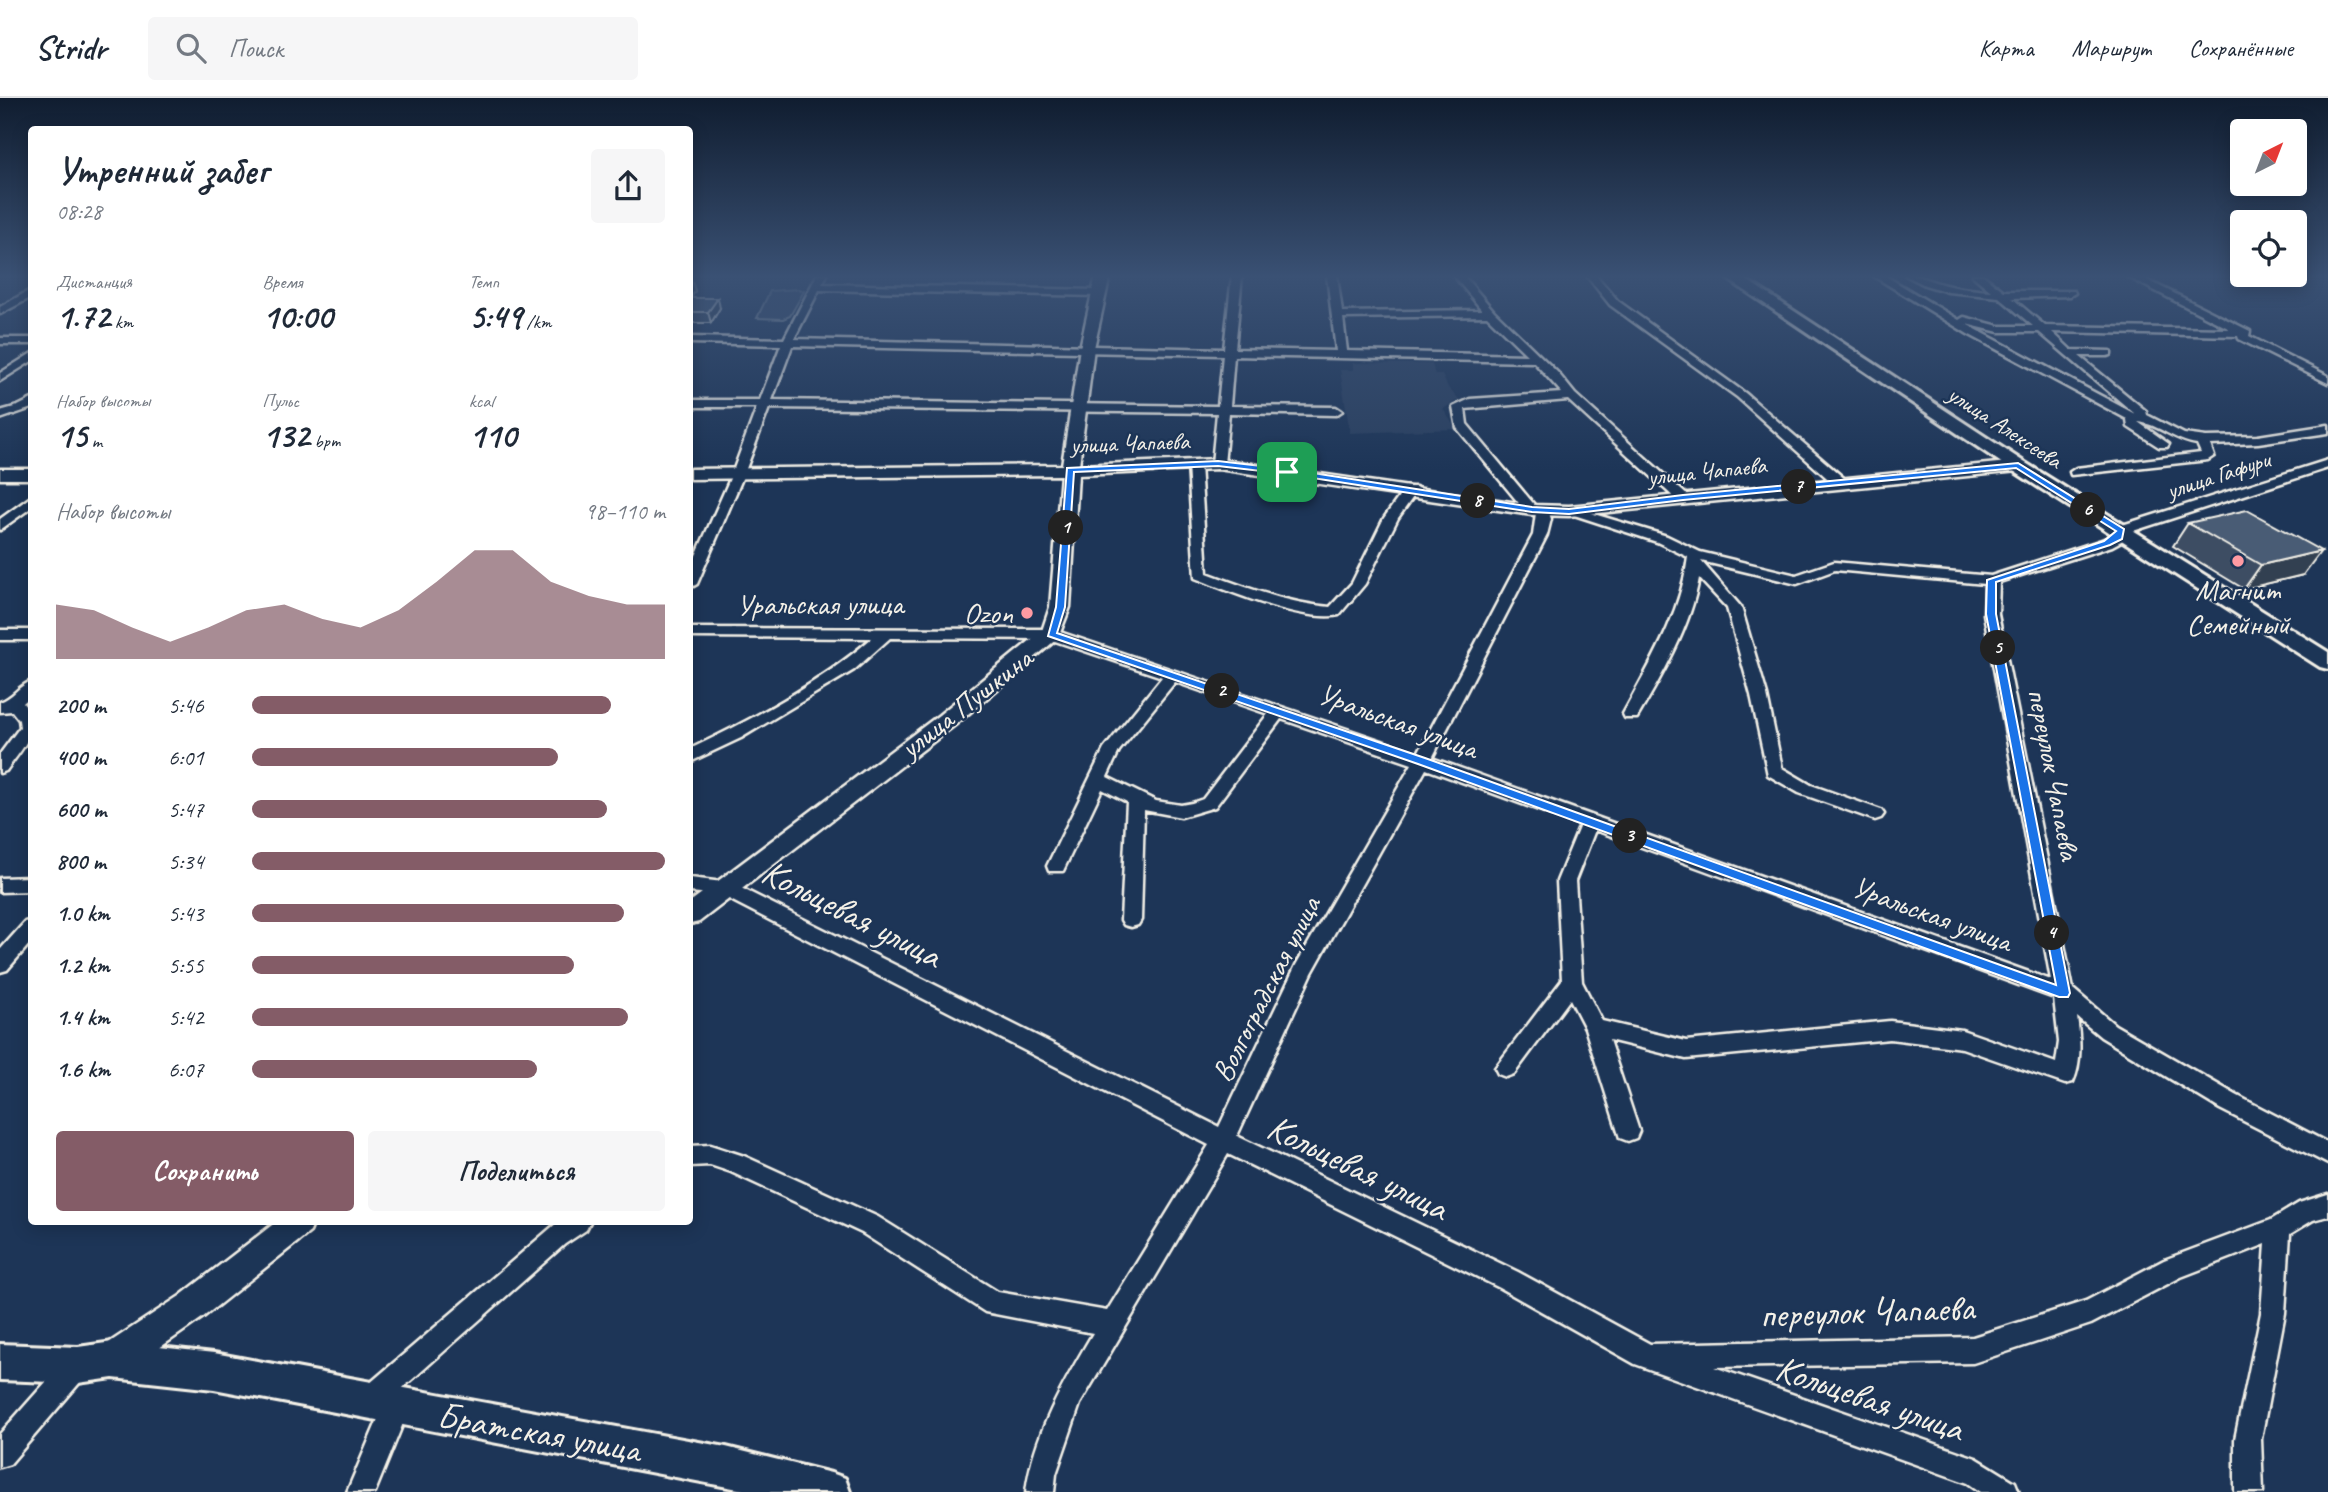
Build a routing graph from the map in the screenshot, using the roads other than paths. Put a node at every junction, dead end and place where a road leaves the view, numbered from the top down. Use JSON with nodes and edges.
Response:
{"nodes":[{"id":1,"x":695,"y":340,"type":"edge"},
{"id":2,"x":1089,"y":340,"type":"edge"},
{"id":3,"x":1228,"y":340,"type":"edge"},
{"id":4,"x":1341,"y":340,"type":"edge"},
{"id":5,"x":1517,"y":340,"type":"edge"},
{"id":6,"x":1665,"y":340,"type":"edge"},
{"id":7,"x":1827,"y":340,"type":"edge"},
{"id":8,"x":1992,"y":340,"type":"edge"},
{"id":9,"x":2052,"y":340,"type":"edge"},
{"id":10,"x":2249,"y":340,"type":"edge"},
{"id":11,"x":0,"y":341,"type":"edge"},
{"id":12,"x":28,"y":341,"type":"edge"},
{"id":13,"x":789,"y":341,"type":"junction"},
{"id":14,"x":1087,"y":348,"type":"junction"},
{"id":15,"x":1227,"y":351,"type":"junction"},
{"id":16,"x":1342,"y":352,"type":"junction"},
{"id":17,"x":2067,"y":353,"type":"junction"},
{"id":18,"x":2107,"y":353,"type":"dead end"},
{"id":19,"x":28,"y":359,"type":"edge"},
{"id":20,"x":1536,"y":359,"type":"junction"},
{"id":21,"x":0,"y":378,"type":"edge"},
{"id":22,"x":2328,"y":380,"type":"edge"},
{"id":23,"x":1571,"y":396,"type":"junction"},
{"id":24,"x":693,"y":403,"type":"edge"},
{"id":25,"x":765,"y":403,"type":"junction"},
{"id":26,"x":28,"y":405,"type":"edge"},
{"id":27,"x":1079,"y":407,"type":"junction"},
{"id":28,"x":1222,"y":409,"type":"junction"},
{"id":29,"x":1336,"y":411,"type":"dead end"},
{"id":30,"x":0,"y":415,"type":"edge"},
{"id":31,"x":2139,"y":417,"type":"junction"},
{"id":32,"x":2328,"y":429,"type":"edge"},
{"id":33,"x":2201,"y":439,"type":"junction"},
{"id":34,"x":2163,"y":444,"type":"dead end"},
{"id":35,"x":1218,"y":464,"type":"junction"},
{"id":36,"x":2328,"y":464,"type":"edge"},
{"id":37,"x":1194,"y":465,"type":"junction"},
{"id":38,"x":2018,"y":466,"type":"junction"},
{"id":39,"x":1070,"y":470,"type":"junction"},
{"id":40,"x":2076,"y":472,"type":"dead end"},
{"id":41,"x":0,"y":474,"type":"edge"},
{"id":42,"x":28,"y":474,"type":"edge"},
{"id":43,"x":693,"y":474,"type":"edge"},
{"id":44,"x":738,"y":474,"type":"junction"},
{"id":45,"x":1841,"y":483,"type":"junction"},
{"id":46,"x":1411,"y":490,"type":"junction"},
{"id":47,"x":1683,"y":498,"type":"junction"},
{"id":48,"x":28,"y":503,"type":"edge"},
{"id":49,"x":1537,"y":510,"type":"junction"},
{"id":50,"x":1569,"y":511,"type":"junction"},
{"id":51,"x":0,"y":526,"type":"edge"},
{"id":52,"x":2121,"y":530,"type":"junction"},
{"id":53,"x":1695,"y":559,"type":"junction"},
{"id":54,"x":693,"y":577,"type":"edge"},
{"id":55,"x":1992,"y":580,"type":"junction"},
{"id":56,"x":693,"y":632,"type":"edge"},
{"id":57,"x":885,"y":634,"type":"junction"},
{"id":58,"x":1051,"y":634,"type":"junction"},
{"id":59,"x":0,"y":635,"type":"edge"},
{"id":60,"x":28,"y":635,"type":"edge"},
{"id":61,"x":2328,"y":662,"type":"edge"},
{"id":62,"x":1172,"y":675,"type":"junction"},
{"id":63,"x":28,"y":689,"type":"edge"},
{"id":64,"x":5,"y":707,"type":"edge"},
{"id":65,"x":1279,"y":710,"type":"junction"},
{"id":66,"x":1631,"y":714,"type":"dead end"},
{"id":67,"x":693,"y":755,"type":"edge"},
{"id":68,"x":1422,"y":761,"type":"junction"},
{"id":69,"x":0,"y":767,"type":"edge"},
{"id":70,"x":1096,"y":778,"type":"junction"},
{"id":71,"x":1136,"y":800,"type":"junction"},
{"id":72,"x":1875,"y":814,"type":"dead end"},
{"id":73,"x":1590,"y":821,"type":"junction"},
{"id":74,"x":1056,"y":866,"type":"dead end"},
{"id":75,"x":28,"y":884,"type":"edge"},
{"id":76,"x":0,"y":885,"type":"edge"},
{"id":77,"x":693,"y":885,"type":"edge"},
{"id":78,"x":724,"y":888,"type":"junction"},
{"id":79,"x":693,"y":913,"type":"edge"},
{"id":80,"x":1131,"y":919,"type":"dead end"},
{"id":81,"x":28,"y":932,"type":"edge"},
{"id":82,"x":0,"y":964,"type":"edge"},
{"id":83,"x":1572,"y":982,"type":"junction"},
{"id":84,"x":2064,"y":993,"type":"junction"},
{"id":85,"x":1595,"y":1028,"type":"junction"},
{"id":86,"x":1506,"y":1068,"type":"dead end"},
{"id":87,"x":1628,"y":1131,"type":"dead end"},
{"id":88,"x":1224,"y":1141,"type":"junction"},
{"id":89,"x":2328,"y":1154,"type":"edge"},
{"id":90,"x":693,"y":1156,"type":"edge"},
{"id":91,"x":2328,"y":1205,"type":"edge"},
{"id":92,"x":295,"y":1225,"type":"edge"},
{"id":93,"x":574,"y":1225,"type":"edge"},
{"id":94,"x":2279,"y":1228,"type":"junction"},
{"id":95,"x":1111,"y":1324,"type":"junction"},
{"id":96,"x":1644,"y":1355,"type":"junction"},
{"id":97,"x":0,"y":1362,"type":"edge"},
{"id":98,"x":95,"y":1363,"type":"junction"},
{"id":99,"x":384,"y":1403,"type":"junction"},
{"id":100,"x":0,"y":1454,"type":"edge"},
{"id":101,"x":361,"y":1492,"type":"edge"},
{"id":102,"x":831,"y":1492,"type":"edge"},
{"id":103,"x":1040,"y":1492,"type":"edge"},
{"id":104,"x":2005,"y":1492,"type":"edge"},
{"id":105,"x":2249,"y":1492,"type":"edge"}],
"edges":[{"from":1,"to":13,"type":"street"},
{"from":2,"to":14,"type":"street","name":"улица Пушкина"},
{"from":3,"to":15,"type":"street"},
{"from":4,"to":16,"type":"street"},
{"from":5,"to":20,"type":"street"},
{"from":6,"to":45,"type":"street"},
{"from":7,"to":38,"type":"main road","name":"улица Алексеева"},
{"from":8,"to":31,"type":"street"},
{"from":9,"to":17,"type":"street"},
{"from":10,"to":22,"type":"street"},
{"from":11,"to":12,"type":"street"},
{"from":13,"to":14,"type":"street"},
{"from":13,"to":25,"type":"street"},
{"from":14,"to":15,"type":"street"},
{"from":14,"to":27,"type":"street","name":"улица Пушкина"},
{"from":15,"to":16,"type":"street"},
{"from":15,"to":28,"type":"street"},
{"from":16,"to":20,"type":"street"},
{"from":17,"to":18,"type":"street"},
{"from":17,"to":31,"type":"street"},
{"from":19,"to":21,"type":"street"},
{"from":20,"to":23,"type":"street"},
{"from":23,"to":47,"type":"street"},
{"from":23,"to":49,"type":"street"},
{"from":24,"to":25,"type":"street"},
{"from":25,"to":27,"type":"street"},
{"from":25,"to":44,"type":"street"},
{"from":26,"to":30,"type":"street"},
{"from":27,"to":28,"type":"street"},
{"from":27,"to":39,"type":"street","name":"улица Пушкина"},
{"from":28,"to":29,"type":"street"},
{"from":28,"to":35,"type":"street"},
{"from":31,"to":33,"type":"street"},
{"from":31,"to":34,"type":"street"},
{"from":32,"to":33,"type":"street"},
{"from":33,"to":40,"type":"street"},
{"from":35,"to":37,"type":"street","name":"улица Чапаева"},
{"from":35,"to":46,"type":"street","name":"улица Чапаева"},
{"from":36,"to":52,"type":"street","name":"улица Гафури"},
{"from":37,"to":39,"type":"street","name":"улица Чапаева"},
{"from":37,"to":46,"type":"street"},
{"from":38,"to":45,"type":"street","name":"улица Чапаева"},
{"from":38,"to":52,"type":"main road","name":"улица Алексеева"},
{"from":39,"to":44,"type":"street","name":"улица Чапаева"},
{"from":39,"to":58,"type":"street","name":"улица Пушкина"},
{"from":41,"to":42,"type":"street"},
{"from":43,"to":44,"type":"street","name":"улица Чапаева"},
{"from":44,"to":54,"type":"street"},
{"from":45,"to":47,"type":"street","name":"улица Чапаева"},
{"from":46,"to":49,"type":"street","name":"улица Чапаева"},
{"from":47,"to":50,"type":"street","name":"улица Чапаева"},
{"from":48,"to":51,"type":"street"},
{"from":49,"to":50,"type":"street","name":"улица Чапаева"},
{"from":49,"to":68,"type":"street","name":"Волгоградская улица"},
{"from":50,"to":53,"type":"street","name":"улица Чапаева"},
{"from":52,"to":55,"type":"street"},
{"from":52,"to":61,"type":"main road","name":"улица Алексеева"},
{"from":53,"to":55,"type":"street","name":"улица Чапаева"},
{"from":53,"to":66,"type":"street"},
{"from":53,"to":72,"type":"street","name":"улица Чапаева"},
{"from":55,"to":84,"type":"street","name":"переулок Чапаева"},
{"from":56,"to":57,"type":"street","name":"Уральская улица"},
{"from":57,"to":58,"type":"street","name":"Уральская улица"},
{"from":57,"to":67,"type":"street"},
{"from":58,"to":62,"type":"street","name":"Уральская улица"},
{"from":58,"to":78,"type":"street","name":"улица Пушкина"},
{"from":59,"to":60,"type":"street"},
{"from":62,"to":65,"type":"street","name":"Уральская улица"},
{"from":62,"to":70,"type":"street"},
{"from":63,"to":64,"type":"street"},
{"from":64,"to":69,"type":"street"},
{"from":65,"to":68,"type":"street","name":"Уральская улица"},
{"from":65,"to":71,"type":"street"},
{"from":68,"to":73,"type":"street","name":"Уральская улица"},
{"from":68,"to":88,"type":"street","name":"Волгоградская улица"},
{"from":70,"to":71,"type":"street"},
{"from":70,"to":74,"type":"street"},
{"from":71,"to":80,"type":"street"},
{"from":73,"to":83,"type":"street"},
{"from":73,"to":84,"type":"street","name":"Уральская улица"},
{"from":75,"to":76,"type":"street"},
{"from":77,"to":78,"type":"street","name":"Кольцевая улица"},
{"from":78,"to":79,"type":"street","name":"улица Пушкина"},
{"from":78,"to":88,"type":"street","name":"Кольцевая улица"},
{"from":81,"to":82,"type":"street"},
{"from":83,"to":85,"type":"street"},
{"from":83,"to":86,"type":"street"},
{"from":84,"to":85,"type":"street"},
{"from":84,"to":89,"type":"street","name":"Уральская улица"},
{"from":85,"to":87,"type":"street"},
{"from":88,"to":95,"type":"street","name":"Волгоградская улица"},
{"from":88,"to":96,"type":"street","name":"Кольцевая улица"},
{"from":90,"to":95,"type":"street"},
{"from":91,"to":94,"type":"street","name":"переулок Чапаева"},
{"from":92,"to":98,"type":"street"},
{"from":93,"to":99,"type":"street","name":"Братская улица"},
{"from":94,"to":96,"type":"street","name":"переулок Чапаева"},
{"from":94,"to":105,"type":"street"},
{"from":95,"to":103,"type":"street","name":"Волгоградская улица"},
{"from":96,"to":104,"type":"street","name":"Кольцевая улица"},
{"from":97,"to":98,"type":"main road","name":"Братская улица"},
{"from":98,"to":99,"type":"main road","name":"Братская улица"},
{"from":98,"to":100,"type":"street"},
{"from":99,"to":101,"type":"street"},
{"from":99,"to":102,"type":"main road","name":"Братская улица"}]}
